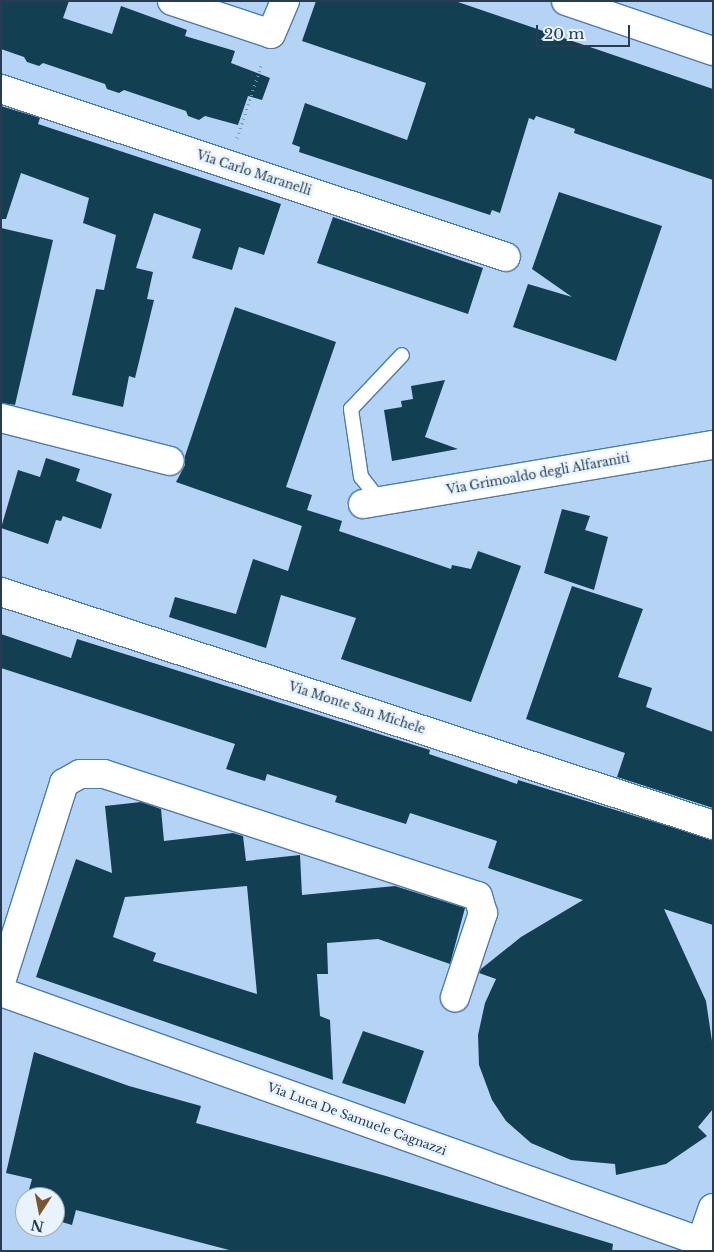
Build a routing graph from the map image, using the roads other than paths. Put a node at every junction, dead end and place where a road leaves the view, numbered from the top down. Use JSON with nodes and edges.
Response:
{"nodes":[{"id":1,"x":172,"y":1,"type":"edge"},
{"id":2,"x":285,"y":1,"type":"edge"},
{"id":3,"x":566,"y":1,"type":"edge"},
{"id":4,"x":713,"y":50,"type":"edge"},
{"id":5,"x":1,"y":89,"type":"edge"},
{"id":6,"x":506,"y":257,"type":"dead end"},
{"id":7,"x":402,"y":355,"type":"dead end"},
{"id":8,"x":1,"y":418,"type":"edge"},
{"id":9,"x":713,"y":445,"type":"edge"},
{"id":10,"x":170,"y":461,"type":"dead end"},
{"id":11,"x":371,"y":502,"type":"joint"},
{"id":12,"x":1,"y":592,"type":"edge"},
{"id":13,"x":713,"y":825,"type":"edge"},
{"id":14,"x":1,"y":982,"type":"edge"},
{"id":15,"x":1,"y":992,"type":"edge"},
{"id":16,"x":455,"y":997,"type":"dead end"},
{"id":17,"x":713,"y":1208,"type":"edge"},
{"id":18,"x":707,"y":1244,"type":"edge"}],
"edges":[{"from":1,"to":2,"type":"street"},
{"from":3,"to":4,"type":"street"},
{"from":5,"to":6,"type":"street","name":"Via Carlo Maranelli"},
{"from":7,"to":11,"type":"lane"},
{"from":8,"to":10,"type":"street"},
{"from":9,"to":11,"type":"street","name":"Via Grimoaldo degli Alfaraniti"},
{"from":12,"to":13,"type":"street","name":"Via Monte San Michele"},
{"from":14,"to":16,"type":"street"},
{"from":15,"to":18,"type":"street","name":"Via Luca De Samuele Cagnazzi"},
{"from":17,"to":18,"type":"street"}]}
